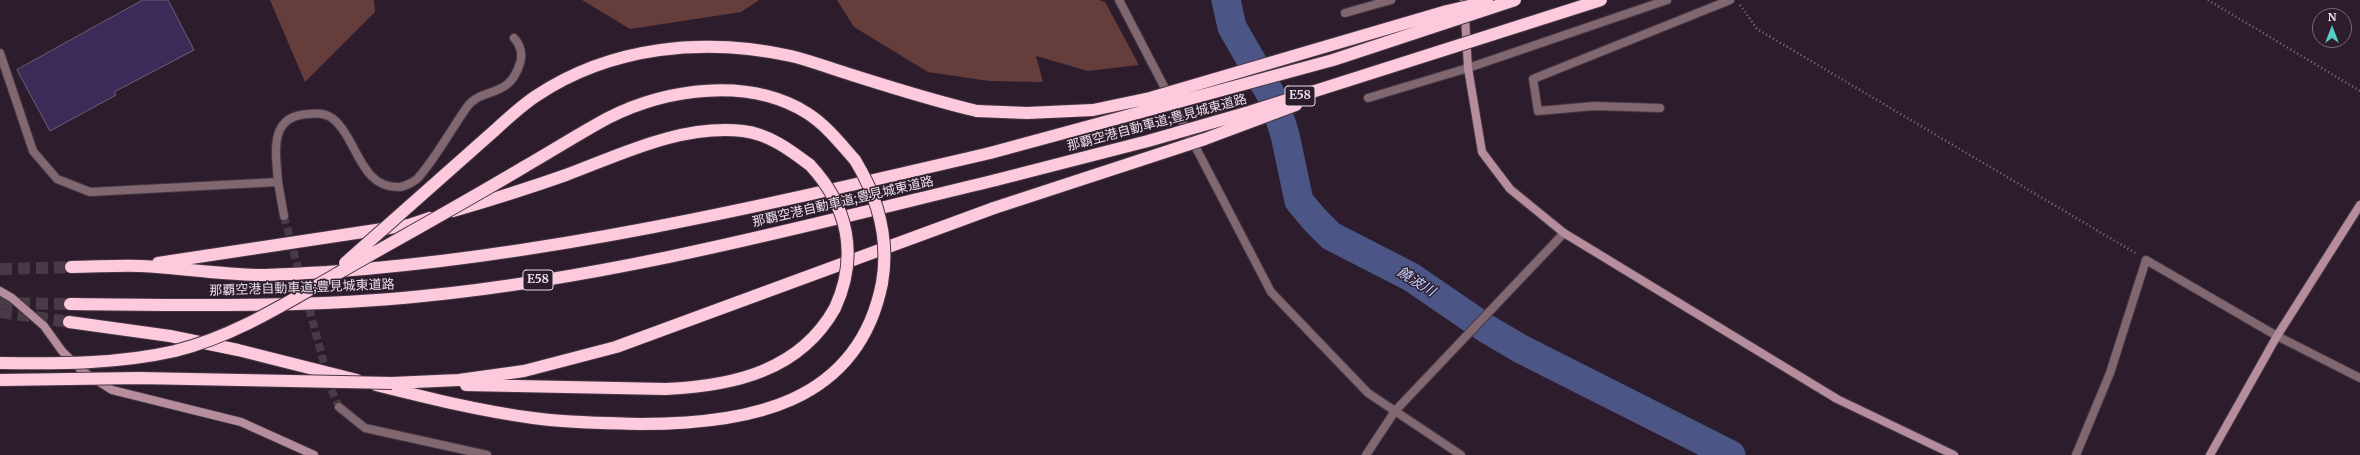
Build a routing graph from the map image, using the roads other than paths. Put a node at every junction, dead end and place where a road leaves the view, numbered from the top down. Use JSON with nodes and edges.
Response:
{"nodes":[{"id":1,"x":1119,"y":0,"type":"edge"},
{"id":2,"x":1391,"y":0,"type":"edge"},
{"id":3,"x":1464,"y":0,"type":"edge"},
{"id":4,"x":1495,"y":0,"type":"edge"},
{"id":5,"x":1515,"y":0,"type":"edge"},
{"id":6,"x":1601,"y":0,"type":"edge"},
{"id":7,"x":1667,"y":0,"type":"edge"},
{"id":8,"x":1730,"y":0,"type":"edge"},
{"id":9,"x":1345,"y":13,"type":"dead end"},
{"id":10,"x":514,"y":38,"type":"dead end"},
{"id":11,"x":0,"y":52,"type":"edge"},
{"id":12,"x":1438,"y":53,"type":"junction"},
{"id":13,"x":1468,"y":68,"type":"junction"},
{"id":14,"x":1368,"y":98,"type":"dead end"},
{"id":15,"x":1660,"y":108,"type":"dead end"},
{"id":16,"x":278,"y":182,"type":"junction"},
{"id":17,"x":2360,"y":205,"type":"edge"},
{"id":18,"x":284,"y":216,"type":"tunnel mouth"},
{"id":19,"x":1564,"y":233,"type":"junction"},
{"id":20,"x":140,"y":266,"type":"junction"},
{"id":21,"x":71,"y":267,"type":"tunnel mouth"},
{"id":22,"x":321,"y":283,"type":"junction"},
{"id":23,"x":0,"y":291,"type":"edge"},
{"id":24,"x":70,"y":304,"type":"tunnel mouth"},
{"id":25,"x":69,"y":322,"type":"tunnel mouth"},
{"id":26,"x":2278,"y":336,"type":"junction"},
{"id":27,"x":0,"y":362,"type":"edge"},
{"id":28,"x":2360,"y":378,"type":"edge"},
{"id":29,"x":0,"y":380,"type":"edge"},
{"id":30,"x":392,"y":383,"type":"junction"},
{"id":31,"x":339,"y":407,"type":"tunnel mouth"},
{"id":32,"x":1395,"y":411,"type":"junction"},
{"id":33,"x":314,"y":455,"type":"edge"},
{"id":34,"x":487,"y":455,"type":"edge"},
{"id":35,"x":1366,"y":455,"type":"edge"},
{"id":36,"x":1461,"y":455,"type":"edge"},
{"id":37,"x":1954,"y":455,"type":"edge"},
{"id":38,"x":2076,"y":455,"type":"edge"},
{"id":39,"x":2210,"y":455,"type":"edge"}],
"edges":[{"from":1,"to":32,"type":"street"},
{"from":2,"to":9,"type":"street"},
{"from":3,"to":13,"type":"street"},
{"from":4,"to":22,"type":"highway","bridge":true},
{"from":5,"to":20,"type":"highway","name":"那覇空港自動車道;豊見城東道路","number":"E58","bridge":true},
{"from":6,"to":12,"type":"highway","name":"那覇空港自動車道;豊見城東道路","number":"E58","bridge":true},
{"from":7,"to":13,"type":"street"},
{"from":8,"to":15,"type":"street"},
{"from":10,"to":16,"type":"street"},
{"from":11,"to":16,"type":"street"},
{"from":12,"to":24,"type":"highway","name":"那覇空港自動車道;豊見城東道路","number":"E58","bridge":true},
{"from":12,"to":30,"type":"highway","bridge":true},
{"from":13,"to":14,"type":"street"},
{"from":13,"to":19,"type":"street"},
{"from":16,"to":18,"type":"street"},
{"from":17,"to":26,"type":"street"},
{"from":19,"to":32,"type":"street"},
{"from":19,"to":37,"type":"street"},
{"from":20,"to":21,"type":"highway","name":"那覇空港自動車道;豊見城東道路","number":"E58"},
{"from":20,"to":30,"type":"highway","bridge":true},
{"from":22,"to":25,"type":"highway","bridge":true},
{"from":22,"to":27,"type":"highway","bridge":true},
{"from":23,"to":33,"type":"street"},
{"from":26,"to":28,"type":"street"},
{"from":26,"to":38,"type":"street"},
{"from":26,"to":39,"type":"street"},
{"from":29,"to":30,"type":"highway","bridge":true},
{"from":31,"to":34,"type":"street"},
{"from":32,"to":35,"type":"street"},
{"from":32,"to":36,"type":"street"}]}
